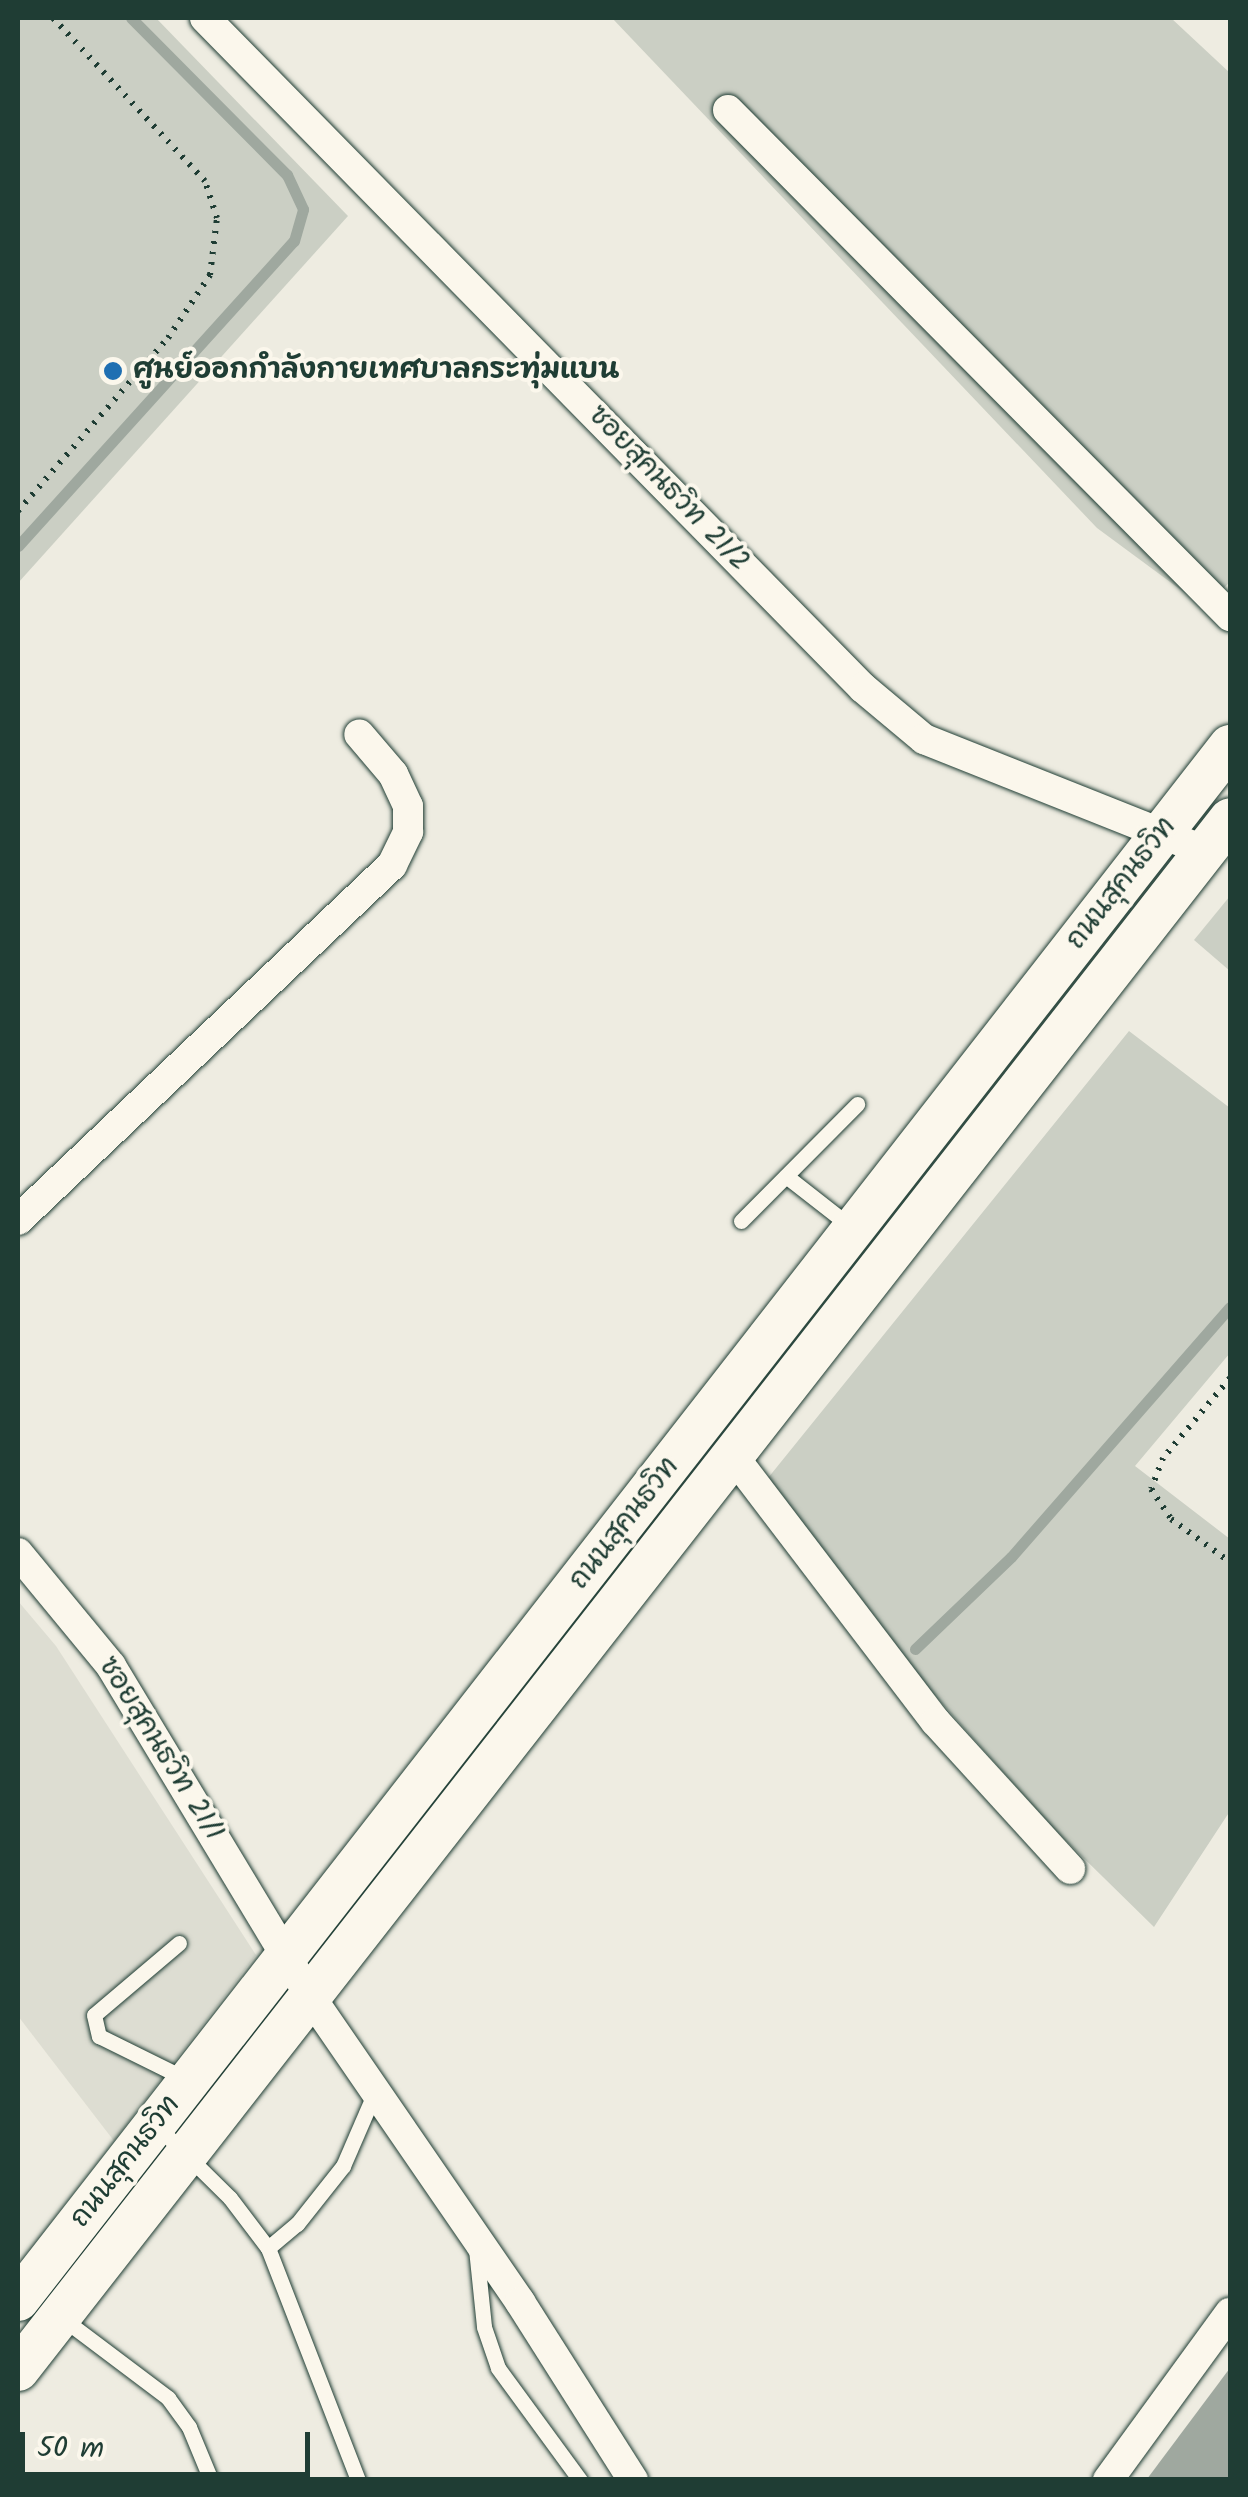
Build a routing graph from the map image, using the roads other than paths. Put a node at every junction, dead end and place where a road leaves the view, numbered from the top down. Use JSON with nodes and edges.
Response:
{"nodes":[{"id":1,"x":205,"y":18,"type":"edge"},
{"id":2,"x":728,"y":110,"type":"dead end"},
{"id":3,"x":1230,"y":616,"type":"edge"},
{"id":4,"x":359,"y":734,"type":"dead end"},
{"id":5,"x":1230,"y":746,"type":"edge"},
{"id":6,"x":1161,"y":835,"type":"junction"},
{"id":7,"x":1218,"y":835,"type":"edge"},
{"id":8,"x":857,"y":1104,"type":"dead end"},
{"id":9,"x":786,"y":1176,"type":"junction"},
{"id":10,"x":18,"y":1220,"type":"edge"},
{"id":11,"x":742,"y":1220,"type":"dead end"},
{"id":12,"x":854,"y":1230,"type":"junction"},
{"id":13,"x":734,"y":1457,"type":"junction"},
{"id":14,"x":22,"y":1566,"type":"edge"},
{"id":15,"x":1070,"y":1869,"type":"dead end"},
{"id":16,"x":179,"y":1943,"type":"dead end"},
{"id":17,"x":287,"y":1956,"type":"junction"},
{"id":18,"x":312,"y":2000,"type":"junction"},
{"id":19,"x":190,"y":2081,"type":"junction"},
{"id":20,"x":375,"y":2092,"type":"junction"},
{"id":21,"x":155,"y":2124,"type":"junction"},
{"id":22,"x":189,"y":2153,"type":"junction"},
{"id":23,"x":474,"y":2235,"type":"junction"},
{"id":24,"x":268,"y":2248,"type":"junction"},
{"id":25,"x":18,"y":2300,"type":"edge"},
{"id":26,"x":1230,"y":2313,"type":"edge"},
{"id":27,"x":60,"y":2316,"type":"junction"},
{"id":28,"x":18,"y":2370,"type":"edge"},
{"id":29,"x":211,"y":2480,"type":"edge"},
{"id":30,"x":358,"y":2480,"type":"edge"},
{"id":31,"x":580,"y":2480,"type":"edge"},
{"id":32,"x":633,"y":2480,"type":"edge"},
{"id":33,"x":1108,"y":2480,"type":"edge"}],
"edges":[{"from":1,"to":6,"type":"street","name":"ซอยสุคนธวิท 21/2"},
{"from":2,"to":3,"type":"street"},
{"from":4,"to":10,"type":"street"},
{"from":5,"to":6,"type":"main road","name":"ถนนสุคนธวิท"},
{"from":6,"to":7,"type":"street","name":"ซอยสุคนธวิท 21/2"},
{"from":6,"to":12,"type":"main road","name":"ถนนสุคนธวิท"},
{"from":7,"to":13,"type":"main road","name":"ถนนสุคนธวิท"},
{"from":8,"to":9,"type":"lane"},
{"from":9,"to":11,"type":"lane"},
{"from":9,"to":12,"type":"lane"},
{"from":12,"to":17,"type":"main road","name":"ถนนสุคนธวิท"},
{"from":13,"to":15,"type":"street"},
{"from":13,"to":18,"type":"main road","name":"ถนนสุคนธวิท"},
{"from":14,"to":17,"type":"street","name":"ซอยสุคนธวิท 21/1"},
{"from":16,"to":19,"type":"lane"},
{"from":17,"to":18,"type":"street","name":"ซอยสุคนธวิท 21/1"},
{"from":17,"to":19,"type":"main road","name":"ถนนสุคนธวิท"},
{"from":18,"to":20,"type":"street","name":"ซอยสุคนธวิท 21/1"},
{"from":18,"to":22,"type":"main road","name":"ถนนสุคนธวิท"},
{"from":19,"to":21,"type":"main road","name":"ถนนสุคนธวิท"},
{"from":20,"to":23,"type":"street","name":"ซอยสุคนธวิท 21/1"},
{"from":20,"to":24,"type":"lane"},
{"from":21,"to":22,"type":"lane"},
{"from":21,"to":25,"type":"main road","name":"ถนนสุคนธวิท"},
{"from":22,"to":24,"type":"lane"},
{"from":22,"to":27,"type":"main road","name":"ถนนสุคนธวิท"},
{"from":23,"to":31,"type":"lane"},
{"from":23,"to":32,"type":"street","name":"ซอยสุคนธวิท 21/1"},
{"from":24,"to":30,"type":"lane"},
{"from":26,"to":33,"type":"street"},
{"from":27,"to":28,"type":"main road","name":"ถนนสุคนธวิท"},
{"from":27,"to":29,"type":"lane"}]}
